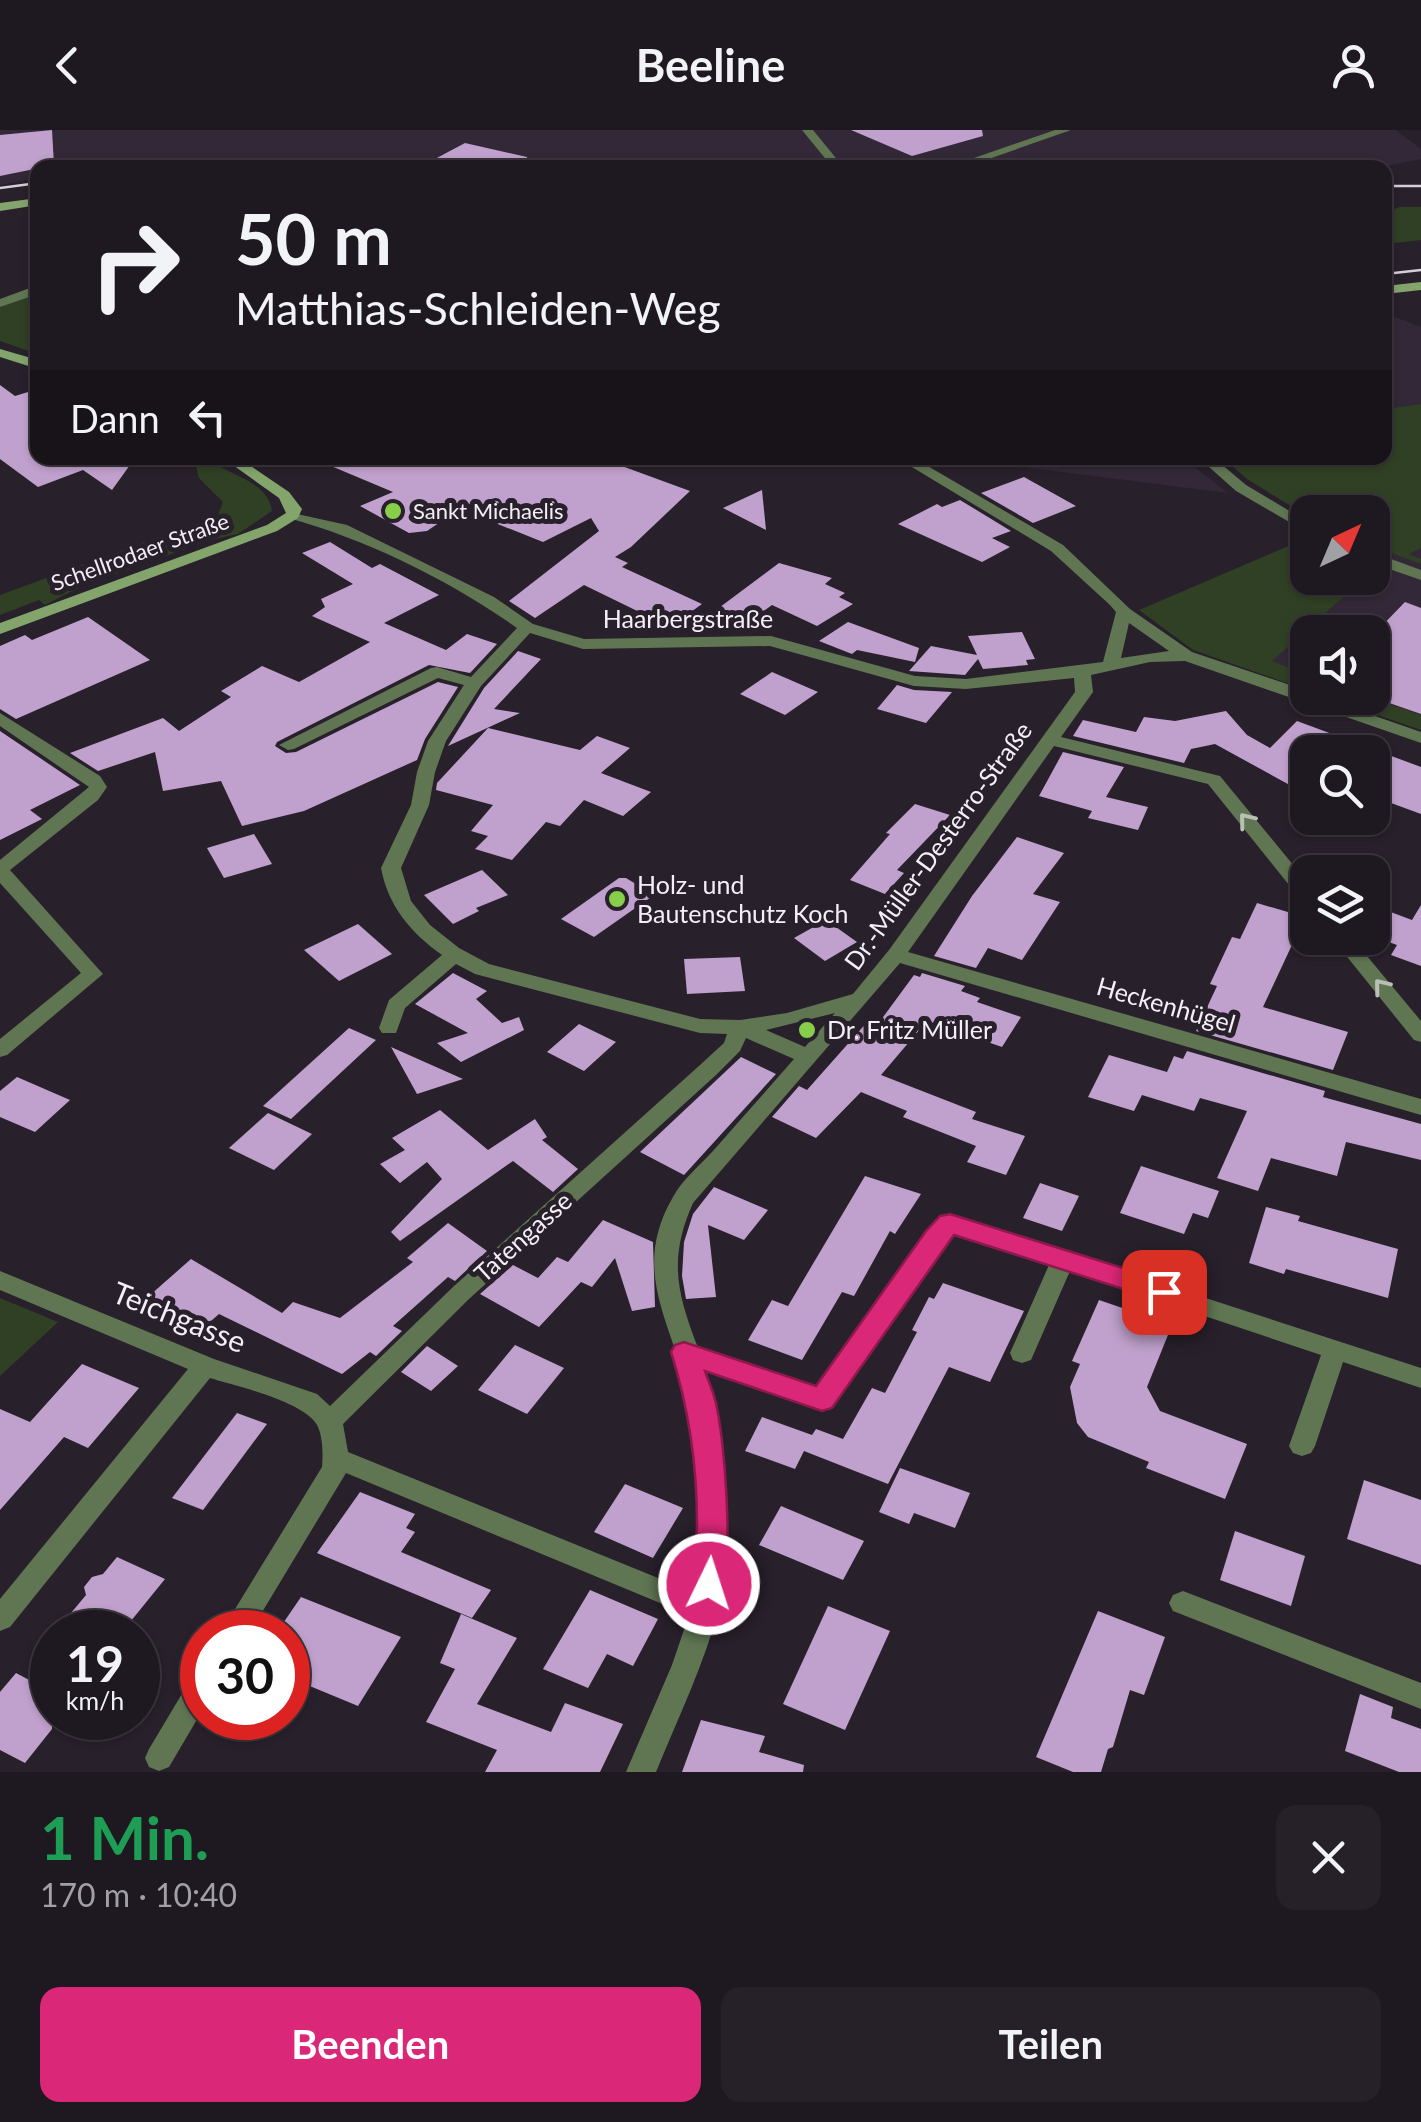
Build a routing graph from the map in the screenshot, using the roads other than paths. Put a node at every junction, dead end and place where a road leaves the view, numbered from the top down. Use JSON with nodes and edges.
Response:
{"nodes":[{"id":1,"x":806,"y":130,"type":"edge"},
{"id":2,"x":1066,"y":130,"type":"edge"},
{"id":3,"x":832,"y":160,"type":"edge"},
{"id":4,"x":974,"y":160,"type":"edge"},
{"id":5,"x":30,"y":201,"type":"edge"},
{"id":6,"x":0,"y":207,"type":"edge"},
{"id":7,"x":1414,"y":287,"type":"edge"},
{"id":8,"x":30,"y":292,"type":"edge"},
{"id":9,"x":1421,"y":298,"type":"edge"},
{"id":10,"x":0,"y":303,"type":"edge"},
{"id":11,"x":0,"y":352,"type":"edge"},
{"id":12,"x":30,"y":362,"type":"edge"},
{"id":13,"x":240,"y":465,"type":"edge"},
{"id":14,"x":916,"y":465,"type":"edge"},
{"id":15,"x":1214,"y":465,"type":"edge"},
{"id":16,"x":293,"y":515,"type":"junction"},
{"id":17,"x":1290,"y":518,"type":"edge"},
{"id":18,"x":1390,"y":564,"type":"edge"},
{"id":19,"x":1421,"y":575,"type":"edge"},
{"id":20,"x":1124,"y":612,"type":"junction"},
{"id":21,"x":527,"y":627,"type":"junction"},
{"id":22,"x":0,"y":629,"type":"edge"},
{"id":23,"x":1186,"y":656,"type":"junction"},
{"id":24,"x":1111,"y":665,"type":"junction"},
{"id":25,"x":1082,"y":672,"type":"junction"},
{"id":26,"x":474,"y":684,"type":"junction"},
{"id":27,"x":1290,"y":691,"type":"edge"},
{"id":28,"x":1358,"y":715,"type":"edge"},
{"id":29,"x":0,"y":718,"type":"edge"},
{"id":30,"x":1421,"y":738,"type":"edge"},
{"id":31,"x":1050,"y":740,"type":"junction"},
{"id":32,"x":288,"y":745,"type":"dead end"},
{"id":33,"x":0,"y":871,"type":"edge"},
{"id":34,"x":1290,"y":874,"type":"edge"},
{"id":35,"x":896,"y":954,"type":"junction"},
{"id":36,"x":1356,"y":955,"type":"edge"},
{"id":37,"x":454,"y":956,"type":"junction"},
{"id":38,"x":860,"y":999,"type":"junction"},
{"id":39,"x":740,"y":1027,"type":"junction"},
{"id":40,"x":389,"y":1028,"type":"dead end"},
{"id":41,"x":1421,"y":1036,"type":"edge"},
{"id":42,"x":0,"y":1050,"type":"edge"},
{"id":43,"x":809,"y":1057,"type":"junction"},
{"id":44,"x":1421,"y":1107,"type":"edge"},
{"id":45,"x":1064,"y":1258,"type":"junction"},
{"id":46,"x":0,"y":1280,"type":"edge"},
{"id":47,"x":1335,"y":1349,"type":"junction"},
{"id":48,"x":684,"y":1352,"type":"junction"},
{"id":49,"x":1022,"y":1353,"type":"dead end"},
{"id":50,"x":205,"y":1366,"type":"junction"},
{"id":51,"x":1421,"y":1378,"type":"edge"},
{"id":52,"x":330,"y":1420,"type":"junction"},
{"id":53,"x":1302,"y":1446,"type":"dead end"},
{"id":54,"x":336,"y":1458,"type":"junction"},
{"id":55,"x":1183,"y":1604,"type":"dead end"},
{"id":56,"x":705,"y":1609,"type":"junction"},
{"id":57,"x":248,"y":1610,"type":"edge"},
{"id":58,"x":0,"y":1619,"type":"edge"},
{"id":59,"x":1421,"y":1696,"type":"edge"},
{"id":60,"x":180,"y":1723,"type":"edge"},
{"id":61,"x":159,"y":1758,"type":"dead end"},
{"id":62,"x":641,"y":1772,"type":"edge"}],
"edges":[{"from":1,"to":3,"type":"street"},
{"from":2,"to":4,"type":"street"},
{"from":5,"to":6,"type":"street"},
{"from":7,"to":9,"type":"street"},
{"from":8,"to":10,"type":"street"},
{"from":11,"to":12,"type":"street"},
{"from":13,"to":16,"type":"street"},
{"from":14,"to":20,"type":"street"},
{"from":15,"to":17,"type":"street"},
{"from":16,"to":21,"type":"street","name":"Haarbergstraße"},
{"from":16,"to":22,"type":"street","name":"Schellrodaer Straße"},
{"from":18,"to":19,"type":"street"},
{"from":20,"to":23,"type":"street"},
{"from":20,"to":24,"type":"street"},
{"from":21,"to":25,"type":"street","name":"Haarbergstraße"},
{"from":21,"to":26,"type":"street","name":"Dr.-Müller-Desterro-Straße"},
{"from":23,"to":24,"type":"street","name":"Haarbergstraße"},
{"from":23,"to":27,"type":"street","name":"Haarbergstraße"},
{"from":24,"to":25,"type":"street","name":"Haarbergstraße"},
{"from":25,"to":31,"type":"street","name":"Dr.-Müller-Desterro-Straße"},
{"from":26,"to":32,"type":"street"},
{"from":26,"to":37,"type":"street","name":"Dr.-Müller-Desterro-Straße"},
{"from":28,"to":30,"type":"street","name":"Haarbergstraße"},
{"from":29,"to":33,"type":"street"},
{"from":34,"to":31,"type":"street","one_way":true},
{"from":31,"to":35,"type":"street","name":"Dr.-Müller-Desterro-Straße"},
{"from":33,"to":42,"type":"street"},
{"from":35,"to":38,"type":"street","name":"Dr.-Müller-Desterro-Straße"},
{"from":35,"to":44,"type":"street","name":"Heckenhügel"},
{"from":41,"to":36,"type":"street","one_way":true},
{"from":37,"to":39,"type":"street","name":"Dr.-Müller-Desterro-Straße"},
{"from":37,"to":40,"type":"street"},
{"from":38,"to":39,"type":"street","name":"Dr.-Müller-Desterro-Straße"},
{"from":38,"to":43,"type":"street"},
{"from":39,"to":43,"type":"street"},
{"from":39,"to":52,"type":"street","name":"Tatengasse"},
{"from":43,"to":48,"type":"street"},
{"from":45,"to":47,"type":"street"},
{"from":45,"to":48,"type":"street"},
{"from":45,"to":49,"type":"street"},
{"from":46,"to":50,"type":"street","name":"Teichgasse"},
{"from":47,"to":51,"type":"street"},
{"from":47,"to":53,"type":"street"},
{"from":48,"to":56,"type":"street"},
{"from":50,"to":52,"type":"street","name":"Teichgasse"},
{"from":50,"to":58,"type":"street"},
{"from":52,"to":54,"type":"street"},
{"from":54,"to":56,"type":"street"},
{"from":54,"to":57,"type":"street"},
{"from":55,"to":59,"type":"street"},
{"from":56,"to":62,"type":"street"},
{"from":60,"to":61,"type":"street"}]}
